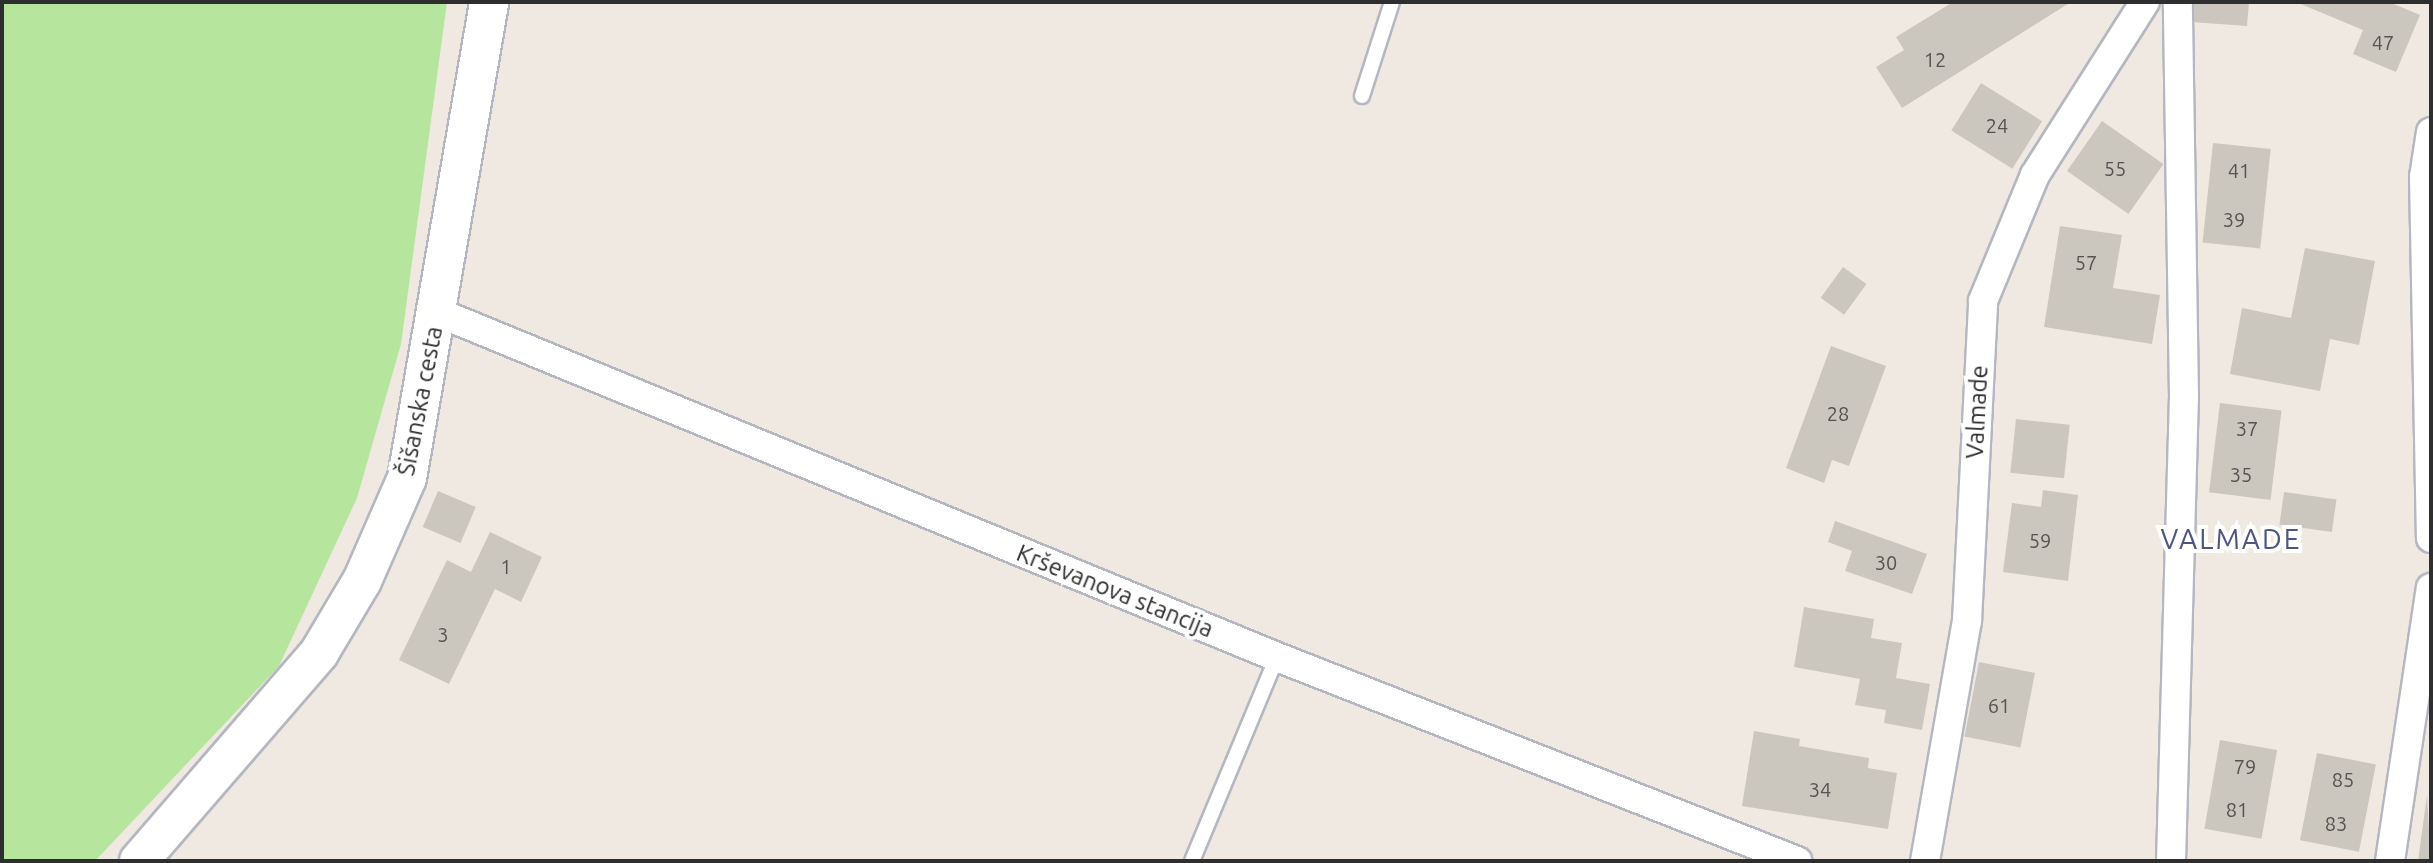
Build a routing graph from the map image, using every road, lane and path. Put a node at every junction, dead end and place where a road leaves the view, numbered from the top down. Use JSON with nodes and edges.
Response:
{"nodes":[{"id":1,"x":489,"y":2,"type":"edge"},
{"id":2,"x":1392,"y":2,"type":"edge"},
{"id":3,"x":2145,"y":2,"type":"edge"},
{"id":4,"x":2178,"y":2,"type":"edge"},
{"id":5,"x":1362,"y":96,"type":"dead end"},
{"id":6,"x":2431,"y":132,"type":"edge"},
{"id":7,"x":437,"y":312,"type":"junction"},
{"id":8,"x":2431,"y":538,"type":"edge"},
{"id":9,"x":2431,"y":588,"type":"edge"},
{"id":10,"x":1277,"y":657,"type":"junction"},
{"id":11,"x":139,"y":861,"type":"edge"},
{"id":12,"x":1192,"y":861,"type":"edge"},
{"id":13,"x":1797,"y":861,"type":"edge"},
{"id":14,"x":1925,"y":861,"type":"edge"},
{"id":15,"x":2171,"y":861,"type":"edge"},
{"id":16,"x":2390,"y":861,"type":"edge"}],
"edges":[{"from":1,"to":7,"type":"main road","name":"Šišanska cesta"},
{"from":2,"to":5,"type":"lane"},
{"from":3,"to":14,"type":"street","name":"Valmade"},
{"from":4,"to":15,"type":"street"},
{"from":6,"to":8,"type":"street"},
{"from":7,"to":10,"type":"street","name":"Krševanova stancija"},
{"from":7,"to":11,"type":"main road","name":"Šišanska cesta"},
{"from":9,"to":16,"type":"street"},
{"from":10,"to":12,"type":"lane"},
{"from":10,"to":13,"type":"street","name":"Krševanova stancija"}]}
